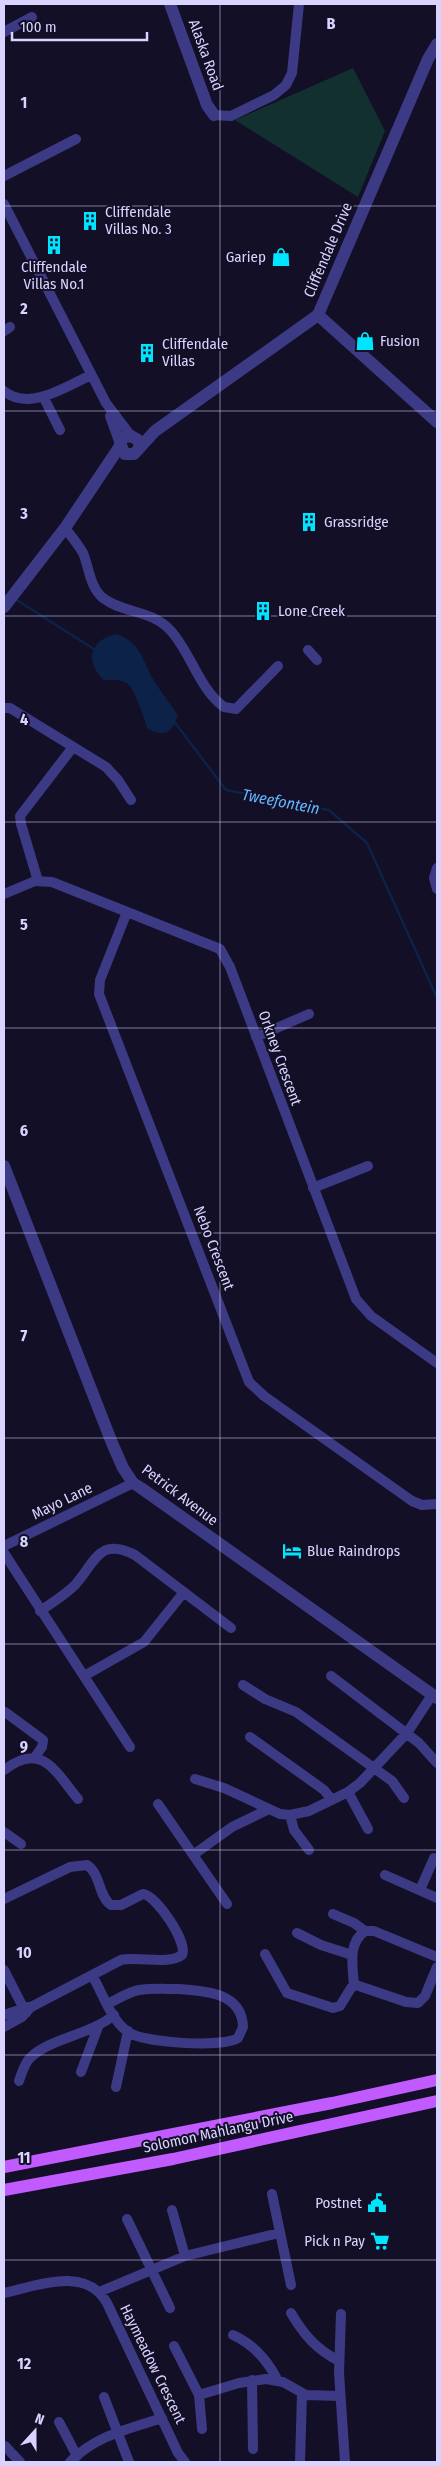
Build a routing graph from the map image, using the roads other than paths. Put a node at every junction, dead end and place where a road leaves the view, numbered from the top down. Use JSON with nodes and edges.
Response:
{"nodes":[{"id":1,"x":170,"y":4,"type":"edge"},
{"id":2,"x":299,"y":4,"type":"edge"},
{"id":3,"x":32,"y":17,"type":"dead end"},
{"id":4,"x":4,"y":32,"type":"edge"},
{"id":5,"x":437,"y":44,"type":"edge"},
{"id":6,"x":214,"y":115,"type":"joint"},
{"id":7,"x":76,"y":139,"type":"dead end"},
{"id":8,"x":4,"y":176,"type":"edge"},
{"id":9,"x":4,"y":204,"type":"edge"},
{"id":10,"x":318,"y":315,"type":"junction"},
{"id":11,"x":91,"y":375,"type":"junction"},
{"id":12,"x":4,"y":391,"type":"edge"},
{"id":13,"x":44,"y":398,"type":"junction"},
{"id":14,"x":106,"y":403,"type":"junction"},
{"id":15,"x":437,"y":422,"type":"edge"},
{"id":16,"x":60,"y":430,"type":"dead end"},
{"id":17,"x":135,"y":439,"type":"junction"},
{"id":18,"x":123,"y":448,"type":"junction"},
{"id":19,"x":65,"y":528,"type":"junction"},
{"id":20,"x":4,"y":607,"type":"edge"},
{"id":21,"x":308,"y":650,"type":"dead end"},
{"id":22,"x":317,"y":660,"type":"dead end"},
{"id":23,"x":278,"y":666,"type":"dead end"},
{"id":24,"x":4,"y":708,"type":"edge"},
{"id":25,"x":73,"y":747,"type":"junction"},
{"id":26,"x":131,"y":800,"type":"dead end"},
{"id":27,"x":437,"y":868,"type":"edge"},
{"id":28,"x":38,"y":881,"type":"junction"},
{"id":29,"x":437,"y":889,"type":"edge"},
{"id":30,"x":4,"y":894,"type":"edge"},
{"id":31,"x":127,"y":912,"type":"junction"},
{"id":32,"x":309,"y":1014,"type":"dead end"},
{"id":33,"x":256,"y":1037,"type":"junction"},
{"id":34,"x":4,"y":1166,"type":"edge"},
{"id":35,"x":368,"y":1166,"type":"dead end"},
{"id":36,"x":313,"y":1188,"type":"junction"},
{"id":37,"x":437,"y":1363,"type":"edge"},
{"id":38,"x":133,"y":1483,"type":"junction"},
{"id":39,"x":437,"y":1504,"type":"edge"},
{"id":40,"x":4,"y":1546,"type":"edge"},
{"id":41,"x":4,"y":1553,"type":"edge"},
{"id":42,"x":184,"y":1592,"type":"junction"},
{"id":43,"x":40,"y":1611,"type":"junction"},
{"id":44,"x":231,"y":1628,"type":"dead end"},
{"id":45,"x":84,"y":1676,"type":"junction"},
{"id":46,"x":331,"y":1676,"type":"dead end"},
{"id":47,"x":243,"y":1685,"type":"dead end"},
{"id":48,"x":435,"y":1697,"type":"edge"},
{"id":49,"x":5,"y":1712,"type":"edge"},
{"id":50,"x":406,"y":1732,"type":"junction"},
{"id":51,"x":250,"y":1738,"type":"dead end"},
{"id":52,"x":130,"y":1747,"type":"dead end"},
{"id":53,"x":35,"y":1757,"type":"junction"},
{"id":54,"x":437,"y":1764,"type":"edge"},
{"id":55,"x":6,"y":1765,"type":"edge"},
{"id":56,"x":375,"y":1769,"type":"junction"},
{"id":57,"x":195,"y":1779,"type":"dead end"},
{"id":58,"x":348,"y":1792,"type":"junction"},
{"id":59,"x":404,"y":1798,"type":"dead end"},
{"id":60,"x":78,"y":1799,"type":"dead end"},
{"id":61,"x":332,"y":1800,"type":"junction"},
{"id":62,"x":158,"y":1804,"type":"dead end"},
{"id":63,"x":267,"y":1810,"type":"junction"},
{"id":64,"x":290,"y":1815,"type":"junction"},
{"id":65,"x":368,"y":1829,"type":"dead end"},
{"id":66,"x":4,"y":1832,"type":"edge"},
{"id":67,"x":21,"y":1844,"type":"dead end"},
{"id":68,"x":309,"y":1850,"type":"dead end"},
{"id":69,"x":193,"y":1855,"type":"junction"},
{"id":70,"x":434,"y":1858,"type":"dead end"},
{"id":71,"x":385,"y":1875,"type":"dead end"},
{"id":72,"x":420,"y":1890,"type":"junction"},
{"id":73,"x":437,"y":1898,"type":"edge"},
{"id":74,"x":4,"y":1899,"type":"edge"},
{"id":75,"x":227,"y":1904,"type":"dead end"},
{"id":76,"x":334,"y":1914,"type":"dead end"},
{"id":77,"x":365,"y":1931,"type":"junction"},
{"id":78,"x":297,"y":1933,"type":"dead end"},
{"id":79,"x":265,"y":1954,"type":"dead end"},
{"id":80,"x":352,"y":1956,"type":"junction"},
{"id":81,"x":437,"y":1957,"type":"edge"},
{"id":82,"x":437,"y":1967,"type":"edge"},
{"id":83,"x":4,"y":1970,"type":"edge"},
{"id":84,"x":93,"y":1977,"type":"junction"},
{"id":85,"x":354,"y":1986,"type":"junction"},
{"id":86,"x":108,"y":2004,"type":"junction"},
{"id":87,"x":27,"y":2009,"type":"junction"},
{"id":88,"x":4,"y":2015,"type":"edge"},
{"id":89,"x":114,"y":2015,"type":"junction"},
{"id":90,"x":4,"y":2027,"type":"edge"},
{"id":91,"x":98,"y":2027,"type":"junction"},
{"id":92,"x":128,"y":2031,"type":"junction"},
{"id":93,"x":81,"y":2072,"type":"dead end"},
{"id":94,"x":437,"y":2080,"type":"edge"},
{"id":95,"x":19,"y":2081,"type":"dead end"},
{"id":96,"x":116,"y":2087,"type":"dead end"},
{"id":97,"x":437,"y":2101,"type":"edge"},
{"id":98,"x":4,"y":2167,"type":"edge"},
{"id":99,"x":4,"y":2190,"type":"edge"},
{"id":100,"x":272,"y":2194,"type":"dead end"},
{"id":101,"x":172,"y":2210,"type":"dead end"},
{"id":102,"x":127,"y":2219,"type":"dead end"},
{"id":103,"x":279,"y":2233,"type":"junction"},
{"id":104,"x":185,"y":2256,"type":"junction"},
{"id":105,"x":151,"y":2269,"type":"junction"},
{"id":106,"x":291,"y":2286,"type":"dead end"},
{"id":107,"x":99,"y":2292,"type":"junction"},
{"id":108,"x":4,"y":2293,"type":"edge"},
{"id":109,"x":170,"y":2308,"type":"dead end"},
{"id":110,"x":291,"y":2313,"type":"dead end"},
{"id":111,"x":341,"y":2314,"type":"dead end"},
{"id":112,"x":233,"y":2335,"type":"dead end"},
{"id":113,"x":174,"y":2346,"type":"dead end"},
{"id":114,"x":339,"y":2361,"type":"junction"},
{"id":115,"x":252,"y":2380,"type":"junction"},
{"id":116,"x":278,"y":2381,"type":"junction"},
{"id":117,"x":302,"y":2394,"type":"junction"},
{"id":118,"x":199,"y":2395,"type":"junction"},
{"id":119,"x":340,"y":2396,"type":"junction"},
{"id":120,"x":104,"y":2397,"type":"dead end"},
{"id":121,"x":162,"y":2418,"type":"junction"},
{"id":122,"x":59,"y":2422,"type":"dead end"},
{"id":123,"x":202,"y":2429,"type":"dead end"},
{"id":124,"x":118,"y":2432,"type":"junction"},
{"id":125,"x":5,"y":2446,"type":"dead end"},
{"id":126,"x":253,"y":2449,"type":"dead end"},
{"id":127,"x":74,"y":2459,"type":"edge"},
{"id":128,"x":20,"y":2462,"type":"edge"},
{"id":129,"x":129,"y":2462,"type":"edge"},
{"id":130,"x":185,"y":2462,"type":"edge"},
{"id":131,"x":300,"y":2462,"type":"edge"},
{"id":132,"x":345,"y":2462,"type":"edge"}],
"edges":[{"from":1,"to":6,"type":"street","name":"Alaska Road"},
{"from":2,"to":6,"type":"street"},
{"from":3,"to":4,"type":"street"},
{"from":5,"to":10,"type":"street","name":"Cliffendale Drive"},
{"from":7,"to":8,"type":"street"},
{"from":9,"to":11,"type":"street"},
{"from":10,"to":15,"type":"street"},
{"from":10,"to":17,"type":"street","name":"Cliffendale Drive"},
{"from":11,"to":13,"type":"street"},
{"from":11,"to":14,"type":"street"},
{"from":12,"to":13,"type":"street"},
{"from":13,"to":16,"type":"street"},
{"from":14,"to":17,"type":"street"},
{"from":14,"to":18,"type":"street"},
{"from":17,"to":18,"type":"street"},
{"from":17,"to":18,"type":"street"},
{"from":18,"to":19,"type":"street"},
{"from":19,"to":20,"type":"street"},
{"from":19,"to":23,"type":"street"},
{"from":21,"to":22,"type":"street"},
{"from":24,"to":25,"type":"street"},
{"from":25,"to":26,"type":"street"},
{"from":25,"to":28,"type":"street"},
{"from":27,"to":29,"type":"street"},
{"from":28,"to":30,"type":"street"},
{"from":28,"to":31,"type":"street","name":"Orkney Crescent"},
{"from":31,"to":33,"type":"street","name":"Orkney Crescent"},
{"from":31,"to":39,"type":"street","name":"Nebo Crescent"},
{"from":32,"to":33,"type":"street"},
{"from":33,"to":36,"type":"street","name":"Orkney Crescent"},
{"from":34,"to":38,"type":"street","name":"Petrick Avenue"},
{"from":35,"to":36,"type":"street"},
{"from":36,"to":37,"type":"street","name":"Orkney Crescent"},
{"from":38,"to":40,"type":"street","name":"Mayo Lane"},
{"from":38,"to":48,"type":"street","name":"Petrick Avenue"},
{"from":41,"to":43,"type":"street"},
{"from":42,"to":43,"type":"street"},
{"from":42,"to":44,"type":"street"},
{"from":42,"to":45,"type":"street"},
{"from":43,"to":45,"type":"street"},
{"from":45,"to":52,"type":"street"},
{"from":46,"to":50,"type":"street"},
{"from":47,"to":56,"type":"street"},
{"from":48,"to":50,"type":"street"},
{"from":49,"to":53,"type":"street"},
{"from":50,"to":54,"type":"street"},
{"from":50,"to":56,"type":"street"},
{"from":51,"to":61,"type":"street"},
{"from":53,"to":55,"type":"street"},
{"from":53,"to":60,"type":"street"},
{"from":56,"to":58,"type":"street"},
{"from":56,"to":59,"type":"street"},
{"from":57,"to":63,"type":"street"},
{"from":58,"to":61,"type":"street"},
{"from":58,"to":65,"type":"street"},
{"from":61,"to":64,"type":"street"},
{"from":62,"to":69,"type":"street"},
{"from":63,"to":64,"type":"street"},
{"from":63,"to":69,"type":"street"},
{"from":64,"to":68,"type":"street"},
{"from":66,"to":67,"type":"street"},
{"from":69,"to":75,"type":"street"},
{"from":70,"to":72,"type":"street"},
{"from":71,"to":72,"type":"street"},
{"from":72,"to":73,"type":"street"},
{"from":74,"to":84,"type":"street"},
{"from":76,"to":77,"type":"street"},
{"from":77,"to":80,"type":"street"},
{"from":77,"to":81,"type":"street"},
{"from":78,"to":80,"type":"street"},
{"from":79,"to":85,"type":"street"},
{"from":80,"to":85,"type":"street"},
{"from":82,"to":85,"type":"street"},
{"from":83,"to":87,"type":"street"},
{"from":84,"to":86,"type":"street"},
{"from":84,"to":87,"type":"street"},
{"from":86,"to":89,"type":"street"},
{"from":86,"to":92,"type":"street"},
{"from":87,"to":88,"type":"street"},
{"from":87,"to":90,"type":"street"},
{"from":89,"to":91,"type":"street"},
{"from":89,"to":92,"type":"street"},
{"from":91,"to":93,"type":"street"},
{"from":91,"to":95,"type":"street"},
{"from":92,"to":96,"type":"street"},
{"from":94,"to":98,"type":"main road","name":"Solomon Mahlangu Drive"},
{"from":97,"to":99,"type":"main road","name":"Solomon Mahlangu Drive"},
{"from":100,"to":103,"type":"street"},
{"from":101,"to":104,"type":"street"},
{"from":102,"to":105,"type":"street"},
{"from":103,"to":104,"type":"street"},
{"from":103,"to":106,"type":"street"},
{"from":104,"to":105,"type":"street"},
{"from":105,"to":107,"type":"street"},
{"from":105,"to":109,"type":"street"},
{"from":107,"to":108,"type":"street","name":"Haymeadow Crescent"},
{"from":107,"to":121,"type":"street","name":"Haymeadow Crescent"},
{"from":110,"to":114,"type":"street"},
{"from":111,"to":114,"type":"street"},
{"from":112,"to":116,"type":"street"},
{"from":113,"to":118,"type":"street"},
{"from":114,"to":119,"type":"street"},
{"from":115,"to":116,"type":"street"},
{"from":115,"to":118,"type":"street"},
{"from":115,"to":126,"type":"street"},
{"from":116,"to":117,"type":"street"},
{"from":117,"to":119,"type":"street"},
{"from":117,"to":131,"type":"street"},
{"from":118,"to":123,"type":"street"},
{"from":119,"to":132,"type":"street"},
{"from":120,"to":124,"type":"street"},
{"from":121,"to":124,"type":"street"},
{"from":121,"to":130,"type":"street","name":"Haymeadow Crescent"},
{"from":122,"to":127,"type":"street"},
{"from":124,"to":127,"type":"street"},
{"from":124,"to":129,"type":"street"},
{"from":125,"to":128,"type":"street"}]}
